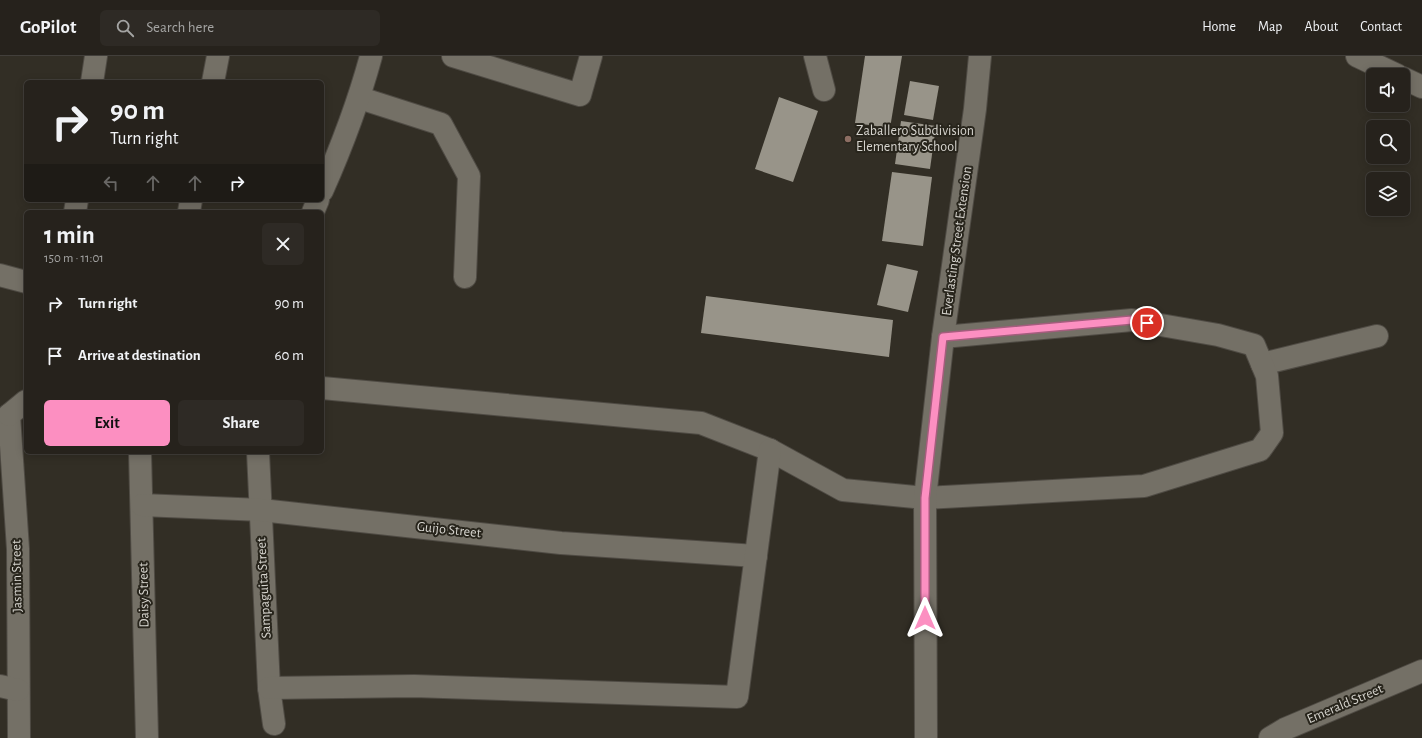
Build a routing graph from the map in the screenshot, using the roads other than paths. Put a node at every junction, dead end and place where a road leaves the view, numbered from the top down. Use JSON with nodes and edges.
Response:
{"nodes":[{"id":1,"x":96,"y":56,"type":"edge"},
{"id":2,"x":218,"y":56,"type":"edge"},
{"id":3,"x":371,"y":56,"type":"edge"},
{"id":4,"x":453,"y":56,"type":"edge"},
{"id":5,"x":591,"y":56,"type":"edge"},
{"id":6,"x":815,"y":56,"type":"edge"},
{"id":7,"x":980,"y":56,"type":"edge"},
{"id":8,"x":1357,"y":56,"type":"edge"},
{"id":9,"x":1382,"y":68,"type":"edge"},
{"id":10,"x":92,"y":80,"type":"edge"},
{"id":11,"x":213,"y":80,"type":"edge"},
{"id":12,"x":1410,"y":81,"type":"edge"},
{"id":13,"x":1422,"y":87,"type":"edge"},
{"id":14,"x":824,"y":90,"type":"dead end"},
{"id":15,"x":360,"y":98,"type":"junction"},
{"id":16,"x":324,"y":187,"type":"edge"},
{"id":17,"x":0,"y":275,"type":"edge"},
{"id":18,"x":465,"y":277,"type":"dead end"},
{"id":19,"x":24,"y":281,"type":"edge"},
{"id":20,"x":1377,"y":336,"type":"dead end"},
{"id":21,"x":943,"y":337,"type":"junction"},
{"id":22,"x":1262,"y":364,"type":"junction"},
{"id":23,"x":324,"y":388,"type":"edge"},
{"id":24,"x":24,"y":402,"type":"edge"},
{"id":25,"x":4,"y":414,"type":"edge"},
{"id":26,"x":770,"y":450,"type":"junction"},
{"id":27,"x":140,"y":454,"type":"edge"},
{"id":28,"x":258,"y":454,"type":"edge"},
{"id":29,"x":925,"y":498,"type":"junction"},
{"id":30,"x":142,"y":505,"type":"junction"},
{"id":31,"x":261,"y":510,"type":"junction"},
{"id":32,"x":9,"y":548,"type":"edge"},
{"id":33,"x":756,"y":556,"type":"junction"},
{"id":34,"x":1422,"y":672,"type":"edge"},
{"id":35,"x":9,"y":688,"type":"edge"},
{"id":36,"x":269,"y":688,"type":"junction"},
{"id":37,"x":274,"y":724,"type":"dead end"},
{"id":38,"x":1280,"y":735,"type":"edge"},
{"id":39,"x":19,"y":738,"type":"edge"},
{"id":40,"x":147,"y":738,"type":"edge"},
{"id":41,"x":926,"y":738,"type":"edge"}],
"edges":[{"from":1,"to":10,"type":"street"},
{"from":2,"to":11,"type":"street"},
{"from":3,"to":15,"type":"street"},
{"from":4,"to":5,"type":"street"},
{"from":6,"to":14,"type":"street"},
{"from":7,"to":21,"type":"street","name":"Everlasting Street Extension"},
{"from":8,"to":9,"type":"street"},
{"from":12,"to":13,"type":"street"},
{"from":15,"to":16,"type":"street"},
{"from":15,"to":18,"type":"street"},
{"from":17,"to":19,"type":"street"},
{"from":20,"to":22,"type":"street"},
{"from":21,"to":22,"type":"street"},
{"from":21,"to":29,"type":"street","name":"Everlasting Street Extension"},
{"from":22,"to":29,"type":"street"},
{"from":23,"to":26,"type":"street"},
{"from":24,"to":25,"type":"street"},
{"from":25,"to":32,"type":"street","name":"Jasmin Street"},
{"from":26,"to":29,"type":"street"},
{"from":26,"to":33,"type":"street"},
{"from":27,"to":30,"type":"street","name":"Daisy Street"},
{"from":28,"to":31,"type":"street","name":"Sampaguita Street"},
{"from":29,"to":41,"type":"street","name":"Everlasting Street Extension"},
{"from":30,"to":31,"type":"street","name":"Guijo Street"},
{"from":30,"to":40,"type":"street","name":"Daisy Street"},
{"from":31,"to":33,"type":"street","name":"Guijo Street"},
{"from":31,"to":36,"type":"street","name":"Sampaguita Street"},
{"from":32,"to":35,"type":"street","name":"Jasmin Street"},
{"from":33,"to":36,"type":"street"},
{"from":34,"to":38,"type":"street","name":"Emerald Street"},
{"from":35,"to":39,"type":"street","name":"Jasmin Street"},
{"from":36,"to":37,"type":"street","name":"Sampaguita Street"}]}
